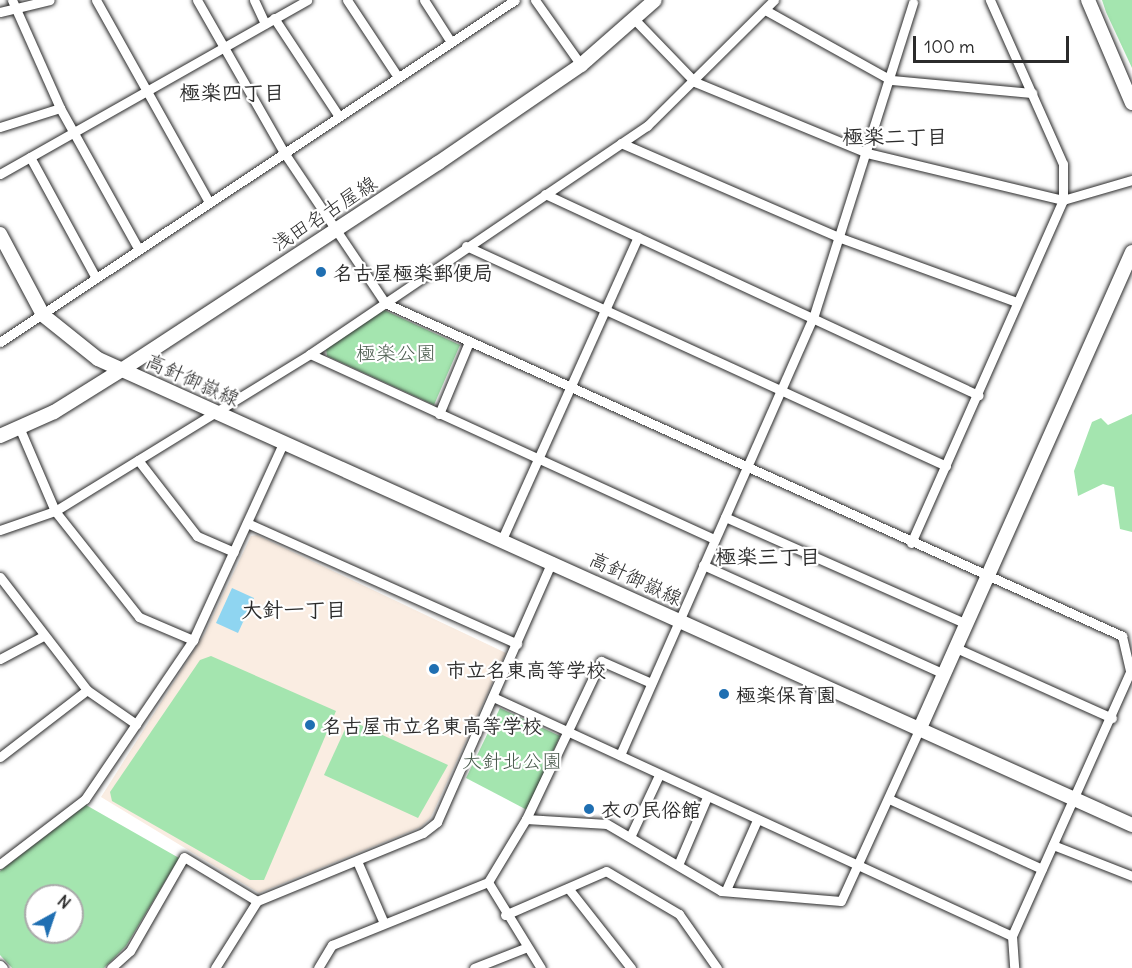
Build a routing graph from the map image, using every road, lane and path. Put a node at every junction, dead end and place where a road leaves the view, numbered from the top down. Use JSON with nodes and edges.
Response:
{"nodes":[{"id":1,"x":12,"y":0,"type":"edge"},
{"id":2,"x":50,"y":0,"type":"edge"},
{"id":3,"x":96,"y":0,"type":"edge"},
{"id":4,"x":197,"y":0,"type":"edge"},
{"id":5,"x":254,"y":0,"type":"edge"},
{"id":6,"x":307,"y":0,"type":"edge"},
{"id":7,"x":347,"y":0,"type":"edge"},
{"id":8,"x":424,"y":0,"type":"edge"},
{"id":9,"x":515,"y":0,"type":"edge"},
{"id":10,"x":536,"y":0,"type":"edge"},
{"id":11,"x":655,"y":0,"type":"edge"},
{"id":12,"x":774,"y":0,"type":"edge"},
{"id":13,"x":990,"y":0,"type":"edge"},
{"id":14,"x":1088,"y":0,"type":"edge"},
{"id":15,"x":914,"y":1,"type":"edge"},
{"id":16,"x":12,"y":11,"type":"junction"},
{"id":17,"x":767,"y":11,"type":"junction"},
{"id":18,"x":0,"y":12,"type":"edge"},
{"id":19,"x":274,"y":18,"type":"junction"},
{"id":20,"x":636,"y":21,"type":"junction"},
{"id":21,"x":265,"y":24,"type":"junction"},
{"id":22,"x":450,"y":42,"type":"junction"},
{"id":23,"x":220,"y":48,"type":"junction"},
{"id":24,"x":581,"y":65,"type":"junction"},
{"id":25,"x":398,"y":77,"type":"junction"},
{"id":26,"x":891,"y":80,"type":"junction"},
{"id":27,"x":695,"y":82,"type":"junction"},
{"id":28,"x":144,"y":93,"type":"junction"},
{"id":29,"x":1032,"y":93,"type":"junction"},
{"id":30,"x":1132,"y":103,"type":"edge"},
{"id":31,"x":60,"y":108,"type":"junction"},
{"id":32,"x":338,"y":115,"type":"junction"},
{"id":33,"x":0,"y":127,"type":"edge"},
{"id":34,"x":74,"y":133,"type":"junction"},
{"id":35,"x":621,"y":143,"type":"junction"},
{"id":36,"x":867,"y":153,"type":"junction"},
{"id":37,"x":285,"y":154,"type":"junction"},
{"id":38,"x":30,"y":157,"type":"junction"},
{"id":39,"x":0,"y":174,"type":"edge"},
{"id":40,"x":1132,"y":180,"type":"edge"},
{"id":41,"x":545,"y":194,"type":"junction"},
{"id":42,"x":1064,"y":200,"type":"junction"},
{"id":43,"x":210,"y":202,"type":"junction"},
{"id":44,"x":335,"y":228,"type":"junction"},
{"id":45,"x":0,"y":234,"type":"edge"},
{"id":46,"x":638,"y":237,"type":"junction"},
{"id":47,"x":838,"y":237,"type":"junction"},
{"id":48,"x":466,"y":246,"type":"junction"},
{"id":49,"x":139,"y":250,"type":"junction"},
{"id":50,"x":1132,"y":252,"type":"edge"},
{"id":51,"x":96,"y":278,"type":"junction"},
{"id":52,"x":1017,"y":302,"type":"junction"},
{"id":53,"x":385,"y":303,"type":"junction"},
{"id":54,"x":604,"y":309,"type":"junction"},
{"id":55,"x":43,"y":315,"type":"junction"},
{"id":56,"x":813,"y":318,"type":"junction"},
{"id":57,"x":0,"y":342,"type":"edge"},
{"id":58,"x":470,"y":342,"type":"junction"},
{"id":59,"x":310,"y":354,"type":"junction"},
{"id":60,"x":123,"y":369,"type":"junction"},
{"id":61,"x":570,"y":384,"type":"junction"},
{"id":62,"x":781,"y":390,"type":"junction"},
{"id":63,"x":979,"y":395,"type":"junction"},
{"id":64,"x":218,"y":411,"type":"junction"},
{"id":65,"x":439,"y":414,"type":"junction"},
{"id":66,"x":19,"y":427,"type":"junction"},
{"id":67,"x":0,"y":436,"type":"edge"},
{"id":68,"x":284,"y":441,"type":"junction"},
{"id":69,"x":537,"y":458,"type":"junction"},
{"id":70,"x":138,"y":460,"type":"junction"},
{"id":71,"x":946,"y":466,"type":"junction"},
{"id":72,"x":747,"y":468,"type":"junction"},
{"id":73,"x":55,"y":511,"type":"junction"},
{"id":74,"x":725,"y":517,"type":"junction"},
{"id":75,"x":247,"y":523,"type":"junction"},
{"id":76,"x":0,"y":530,"type":"edge"},
{"id":77,"x":503,"y":537,"type":"junction"},
{"id":78,"x":715,"y":540,"type":"junction"},
{"id":79,"x":911,"y":543,"type":"junction"},
{"id":80,"x":234,"y":552,"type":"junction"},
{"id":81,"x":552,"y":561,"type":"junction"},
{"id":82,"x":703,"y":565,"type":"junction"},
{"id":83,"x":987,"y":575,"type":"junction"},
{"id":84,"x":1,"y":580,"type":"edge"},
{"id":85,"x":678,"y":619,"type":"junction"},
{"id":86,"x":966,"y":624,"type":"junction"},
{"id":87,"x":44,"y":636,"type":"junction"},
{"id":88,"x":193,"y":640,"type":"junction"},
{"id":89,"x":517,"y":644,"type":"junction"},
{"id":90,"x":956,"y":648,"type":"junction"},
{"id":91,"x":0,"y":659,"type":"edge"},
{"id":92,"x":944,"y":674,"type":"junction"},
{"id":93,"x":651,"y":683,"type":"junction"},
{"id":94,"x":87,"y":690,"type":"junction"},
{"id":95,"x":493,"y":697,"type":"junction"},
{"id":96,"x":1112,"y":718,"type":"junction"},
{"id":97,"x":136,"y":724,"type":"junction"},
{"id":98,"x":920,"y":728,"type":"junction"},
{"id":99,"x":568,"y":731,"type":"junction"},
{"id":100,"x":620,"y":755,"type":"junction"},
{"id":101,"x":0,"y":757,"type":"edge"},
{"id":102,"x":658,"y":775,"type":"junction"},
{"id":103,"x":707,"y":797,"type":"junction"},
{"id":104,"x":889,"y":799,"type":"junction"},
{"id":105,"x":1075,"y":799,"type":"junction"},
{"id":106,"x":526,"y":819,"type":"junction"},
{"id":107,"x":757,"y":820,"type":"junction"},
{"id":108,"x":1132,"y":825,"type":"edge"},
{"id":109,"x":630,"y":837,"type":"junction"},
{"id":110,"x":1053,"y":845,"type":"junction"},
{"id":111,"x":2,"y":860,"type":"edge"},
{"id":112,"x":357,"y":861,"type":"junction"},
{"id":113,"x":678,"y":866,"type":"junction"},
{"id":114,"x":858,"y":866,"type":"junction"},
{"id":115,"x":1042,"y":869,"type":"junction"},
{"id":116,"x":1132,"y":876,"type":"edge"},
{"id":117,"x":488,"y":882,"type":"junction"},
{"id":118,"x":568,"y":888,"type":"junction"},
{"id":119,"x":726,"y":890,"type":"junction"},
{"id":120,"x":257,"y":901,"type":"junction"},
{"id":121,"x":505,"y":915,"type":"junction"},
{"id":122,"x":383,"y":921,"type":"junction"},
{"id":123,"x":1012,"y":936,"type":"junction"},
{"id":124,"x":525,"y":948,"type":"junction"},
{"id":125,"x":111,"y":968,"type":"edge"},
{"id":126,"x":215,"y":968,"type":"edge"},
{"id":127,"x":318,"y":968,"type":"edge"},
{"id":128,"x":474,"y":968,"type":"edge"},
{"id":129,"x":541,"y":968,"type":"edge"},
{"id":130,"x":631,"y":968,"type":"edge"},
{"id":131,"x":717,"y":968,"type":"edge"},
{"id":132,"x":1014,"y":968,"type":"edge"}],
"edges":[{"from":1,"to":16,"type":"street"},
{"from":2,"to":16,"type":"street"},
{"from":3,"to":28,"type":"street"},
{"from":4,"to":23,"type":"street"},
{"from":5,"to":21,"type":"street"},
{"from":6,"to":19,"type":"street"},
{"from":7,"to":25,"type":"street"},
{"from":8,"to":22,"type":"street"},
{"from":9,"to":22,"type":"street"},
{"from":10,"to":24,"type":"street"},
{"from":11,"to":20,"type":"street","name":"浅田名古屋線"},
{"from":12,"to":17,"type":"street"},
{"from":13,"to":29,"type":"street"},
{"from":14,"to":30,"type":"street"},
{"from":15,"to":26,"type":"street"},
{"from":16,"to":18,"type":"street"},
{"from":16,"to":31,"type":"street"},
{"from":17,"to":26,"type":"street"},
{"from":17,"to":27,"type":"street"},
{"from":19,"to":21,"type":"street"},
{"from":19,"to":32,"type":"street"},
{"from":20,"to":24,"type":"street","name":"浅田名古屋線"},
{"from":20,"to":27,"type":"street"},
{"from":21,"to":23,"type":"street"},
{"from":22,"to":25,"type":"street"},
{"from":23,"to":28,"type":"street"},
{"from":23,"to":37,"type":"street"},
{"from":24,"to":44,"type":"street","name":"浅田名古屋線"},
{"from":25,"to":32,"type":"street"},
{"from":26,"to":29,"type":"street"},
{"from":26,"to":36,"type":"street"},
{"from":27,"to":35,"type":"street"},
{"from":27,"to":36,"type":"street"},
{"from":28,"to":34,"type":"street"},
{"from":28,"to":43,"type":"street"},
{"from":29,"to":42,"type":"street"},
{"from":31,"to":33,"type":"street"},
{"from":31,"to":34,"type":"street"},
{"from":32,"to":37,"type":"street"},
{"from":34,"to":38,"type":"street"},
{"from":34,"to":49,"type":"street"},
{"from":35,"to":41,"type":"street"},
{"from":35,"to":47,"type":"street"},
{"from":36,"to":42,"type":"street"},
{"from":36,"to":47,"type":"street"},
{"from":37,"to":43,"type":"street"},
{"from":37,"to":44,"type":"street"},
{"from":38,"to":39,"type":"street"},
{"from":38,"to":51,"type":"street"},
{"from":40,"to":42,"type":"street"},
{"from":41,"to":46,"type":"street"},
{"from":41,"to":48,"type":"street"},
{"from":42,"to":52,"type":"street"},
{"from":43,"to":49,"type":"street"},
{"from":44,"to":53,"type":"street"},
{"from":44,"to":60,"type":"street","name":"浅田名古屋線"},
{"from":45,"to":55,"type":"street","name":"高針御嶽線"},
{"from":46,"to":54,"type":"street"},
{"from":46,"to":56,"type":"street"},
{"from":47,"to":52,"type":"street"},
{"from":47,"to":56,"type":"street"},
{"from":48,"to":53,"type":"street"},
{"from":48,"to":54,"type":"street"},
{"from":49,"to":51,"type":"street"},
{"from":50,"to":83,"type":"street"},
{"from":51,"to":55,"type":"street"},
{"from":52,"to":63,"type":"street"},
{"from":53,"to":58,"type":"street"},
{"from":53,"to":59,"type":"street"},
{"from":54,"to":61,"type":"street"},
{"from":54,"to":62,"type":"street"},
{"from":55,"to":57,"type":"street"},
{"from":55,"to":60,"type":"street","name":"高針御嶽線"},
{"from":56,"to":62,"type":"street"},
{"from":56,"to":63,"type":"street"},
{"from":58,"to":61,"type":"street"},
{"from":58,"to":65,"type":"street"},
{"from":59,"to":64,"type":"street"},
{"from":59,"to":65,"type":"street"},
{"from":60,"to":64,"type":"street","name":"高針御嶽線"},
{"from":60,"to":66,"type":"street","name":"浅田名古屋線"},
{"from":61,"to":69,"type":"street"},
{"from":61,"to":72,"type":"street"},
{"from":62,"to":71,"type":"street"},
{"from":62,"to":72,"type":"street"},
{"from":63,"to":71,"type":"street"},
{"from":64,"to":68,"type":"street","name":"高針御嶽線"},
{"from":64,"to":70,"type":"street"},
{"from":65,"to":69,"type":"street"},
{"from":66,"to":67,"type":"street","name":"浅田名古屋線"},
{"from":66,"to":73,"type":"street"},
{"from":68,"to":75,"type":"street"},
{"from":68,"to":77,"type":"street","name":"高針御嶽線"},
{"from":69,"to":77,"type":"street"},
{"from":69,"to":78,"type":"street"},
{"from":70,"to":73,"type":"street"},
{"from":70,"to":80,"type":"street"},
{"from":71,"to":79,"type":"street"},
{"from":72,"to":74,"type":"street"},
{"from":72,"to":79,"type":"street"},
{"from":73,"to":76,"type":"street"},
{"from":73,"to":88,"type":"street"},
{"from":74,"to":78,"type":"street"},
{"from":74,"to":86,"type":"street"},
{"from":75,"to":80,"type":"street"},
{"from":75,"to":89,"type":"street"},
{"from":77,"to":81,"type":"street","name":"高針御嶽線"},
{"from":78,"to":82,"type":"street"},
{"from":79,"to":83,"type":"street"},
{"from":80,"to":88,"type":"street"},
{"from":81,"to":85,"type":"street","name":"高針御嶽線"},
{"from":81,"to":89,"type":"street"},
{"from":82,"to":85,"type":"street"},
{"from":82,"to":92,"type":"street"},
{"from":83,"to":86,"type":"street"},
{"from":83,"to":96,"type":"street"},
{"from":84,"to":87,"type":"street"},
{"from":85,"to":93,"type":"street"},
{"from":85,"to":98,"type":"street","name":"高針御嶽線"},
{"from":86,"to":90,"type":"street"},
{"from":87,"to":91,"type":"street"},
{"from":87,"to":94,"type":"street"},
{"from":88,"to":97,"type":"street"},
{"from":89,"to":95,"type":"street"},
{"from":90,"to":92,"type":"street"},
{"from":90,"to":96,"type":"street"},
{"from":92,"to":98,"type":"street"},
{"from":93,"to":99,"type":"street"},
{"from":93,"to":100,"type":"street"},
{"from":94,"to":97,"type":"street"},
{"from":94,"to":101,"type":"street"},
{"from":95,"to":99,"type":"street"},
{"from":95,"to":112,"type":"street"},
{"from":96,"to":105,"type":"street"},
{"from":97,"to":111,"type":"street"},
{"from":98,"to":104,"type":"street"},
{"from":98,"to":105,"type":"street","name":"高針御嶽線"},
{"from":99,"to":100,"type":"street"},
{"from":99,"to":106,"type":"street"},
{"from":100,"to":102,"type":"street"},
{"from":102,"to":103,"type":"street"},
{"from":102,"to":109,"type":"street"},
{"from":103,"to":107,"type":"street"},
{"from":103,"to":113,"type":"street"},
{"from":104,"to":114,"type":"street"},
{"from":104,"to":115,"type":"street"},
{"from":105,"to":108,"type":"street","name":"高針御嶽線"},
{"from":105,"to":110,"type":"street"},
{"from":106,"to":109,"type":"street"},
{"from":106,"to":117,"type":"street"},
{"from":107,"to":114,"type":"street"},
{"from":107,"to":119,"type":"street"},
{"from":109,"to":113,"type":"street"},
{"from":110,"to":115,"type":"street"},
{"from":110,"to":116,"type":"street"},
{"from":112,"to":120,"type":"street"},
{"from":112,"to":122,"type":"street"},
{"from":113,"to":119,"type":"street"},
{"from":114,"to":119,"type":"street"},
{"from":114,"to":123,"type":"street"},
{"from":115,"to":123,"type":"street"},
{"from":117,"to":121,"type":"street"},
{"from":117,"to":122,"type":"street"},
{"from":118,"to":121,"type":"street"},
{"from":118,"to":130,"type":"street"},
{"from":118,"to":131,"type":"street"},
{"from":120,"to":125,"type":"street"},
{"from":120,"to":126,"type":"street"},
{"from":121,"to":124,"type":"street"},
{"from":122,"to":127,"type":"street"},
{"from":123,"to":132,"type":"street"},
{"from":124,"to":128,"type":"street"},
{"from":124,"to":129,"type":"street"}]}
